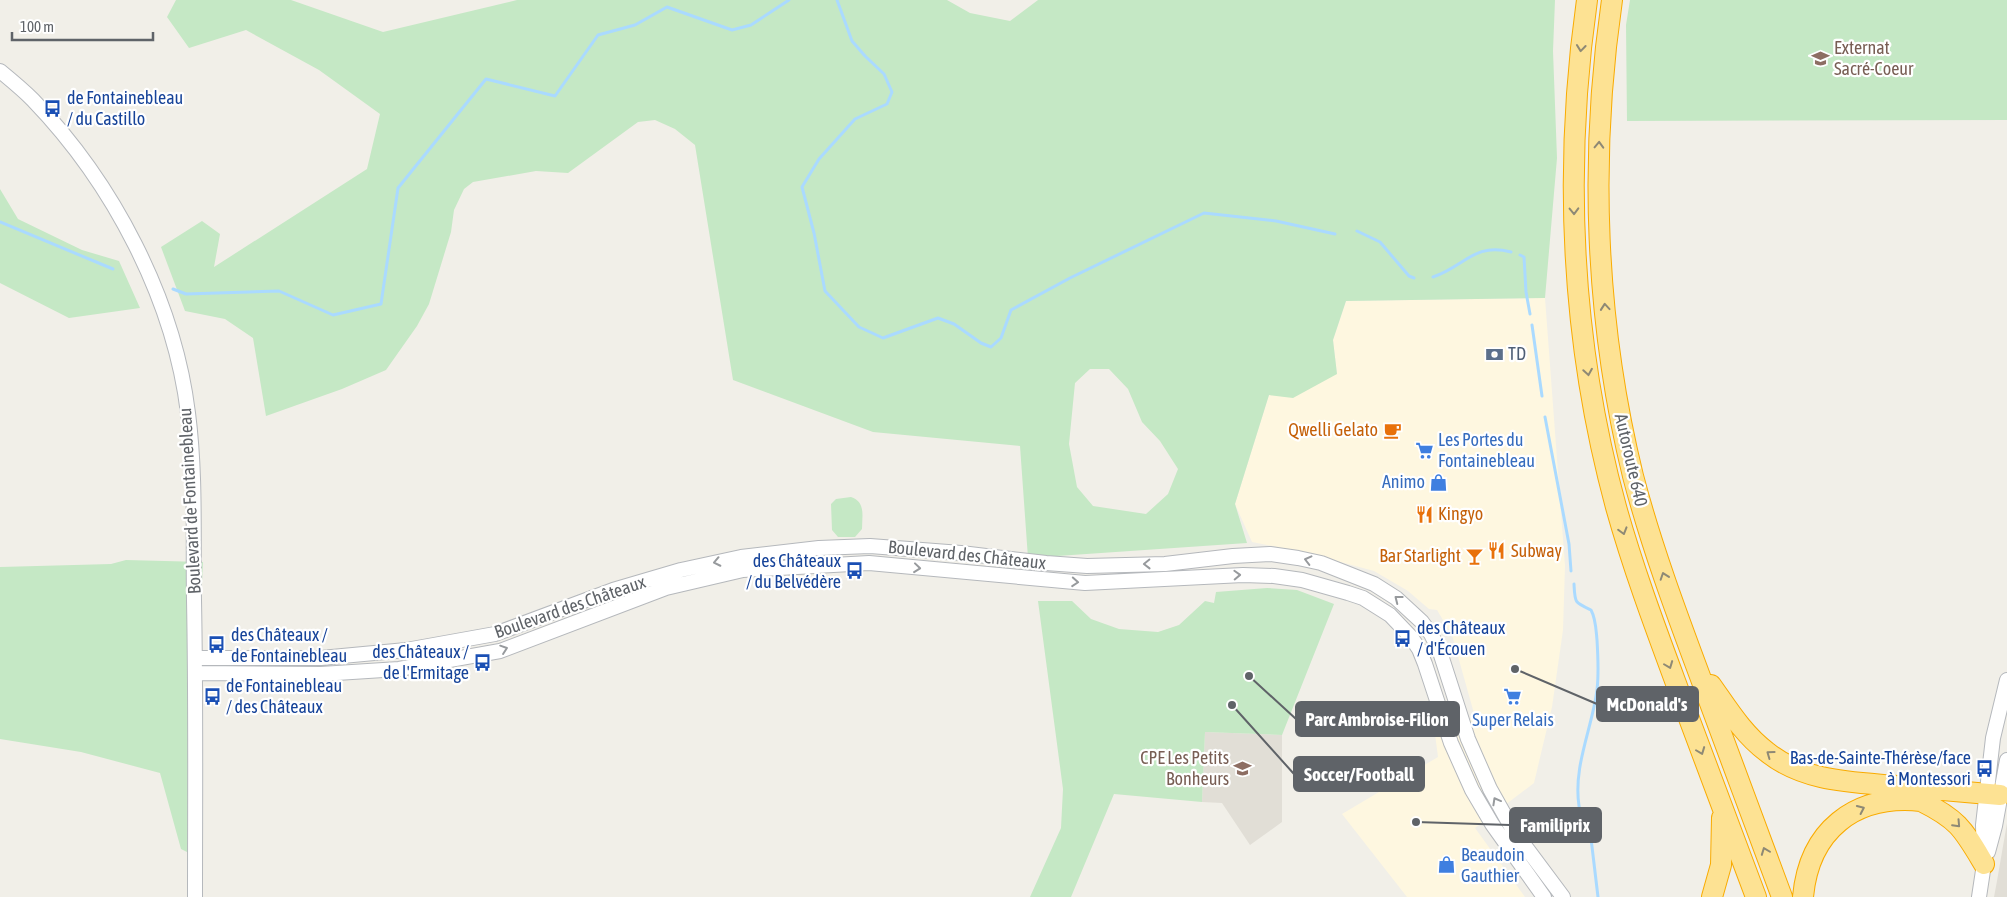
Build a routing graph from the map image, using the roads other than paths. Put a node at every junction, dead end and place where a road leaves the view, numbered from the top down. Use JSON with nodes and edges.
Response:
{"nodes":[{"id":1,"x":1587,"y":0,"type":"edge"},
{"id":2,"x":1612,"y":0,"type":"edge"},
{"id":3,"x":0,"y":71,"type":"edge"},
{"id":4,"x":195,"y":658,"type":"junction"},
{"id":5,"x":1693,"y":658,"type":"junction"},
{"id":6,"x":195,"y":673,"type":"junction"},
{"id":7,"x":2007,"y":680,"type":"edge"},
{"id":8,"x":2007,"y":760,"type":"edge"},
{"id":9,"x":1993,"y":799,"type":"junction"},
{"id":10,"x":1920,"y":801,"type":"junction"},
{"id":11,"x":1722,"y":807,"type":"junction"},
{"id":12,"x":1984,"y":864,"type":"junction"},
{"id":13,"x":195,"y":897,"type":"edge"},
{"id":14,"x":1544,"y":897,"type":"edge"},
{"id":15,"x":1563,"y":897,"type":"edge"},
{"id":16,"x":1712,"y":897,"type":"edge"},
{"id":17,"x":1756,"y":897,"type":"edge"},
{"id":18,"x":1782,"y":897,"type":"edge"},
{"id":19,"x":1803,"y":897,"type":"edge"},
{"id":20,"x":1979,"y":897,"type":"edge"}],
"edges":[{"from":1,"to":11,"type":"highway","name":"Autoroute 640","one_way":true},
{"from":5,"to":2,"type":"highway","name":"Autoroute 640","one_way":true},
{"from":3,"to":4,"type":"street","name":"Boulevard de Fontainebleau"},
{"from":4,"to":6,"type":"street","name":"Boulevard de Fontainebleau"},
{"from":15,"to":4,"type":"street","name":"Boulevard des Châteaux","one_way":true},
{"from":9,"to":5,"type":"highway","one_way":true},
{"from":18,"to":5,"type":"highway","name":"Autoroute 640","one_way":true},
{"from":6,"to":13,"type":"street","name":"Boulevard de Fontainebleau"},
{"from":6,"to":14,"type":"street","name":"Boulevard des Châteaux","one_way":true},
{"from":7,"to":9,"type":"street"},
{"from":8,"to":9,"type":"street"},
{"from":9,"to":10,"type":"highway"},
{"from":9,"to":12,"type":"street"},
{"from":10,"to":12,"type":"highway","one_way":true},
{"from":19,"to":10,"type":"highway","one_way":true},
{"from":11,"to":16,"type":"highway"},
{"from":11,"to":17,"type":"highway","name":"Autoroute 640"},
{"from":12,"to":20,"type":"street"}]}
